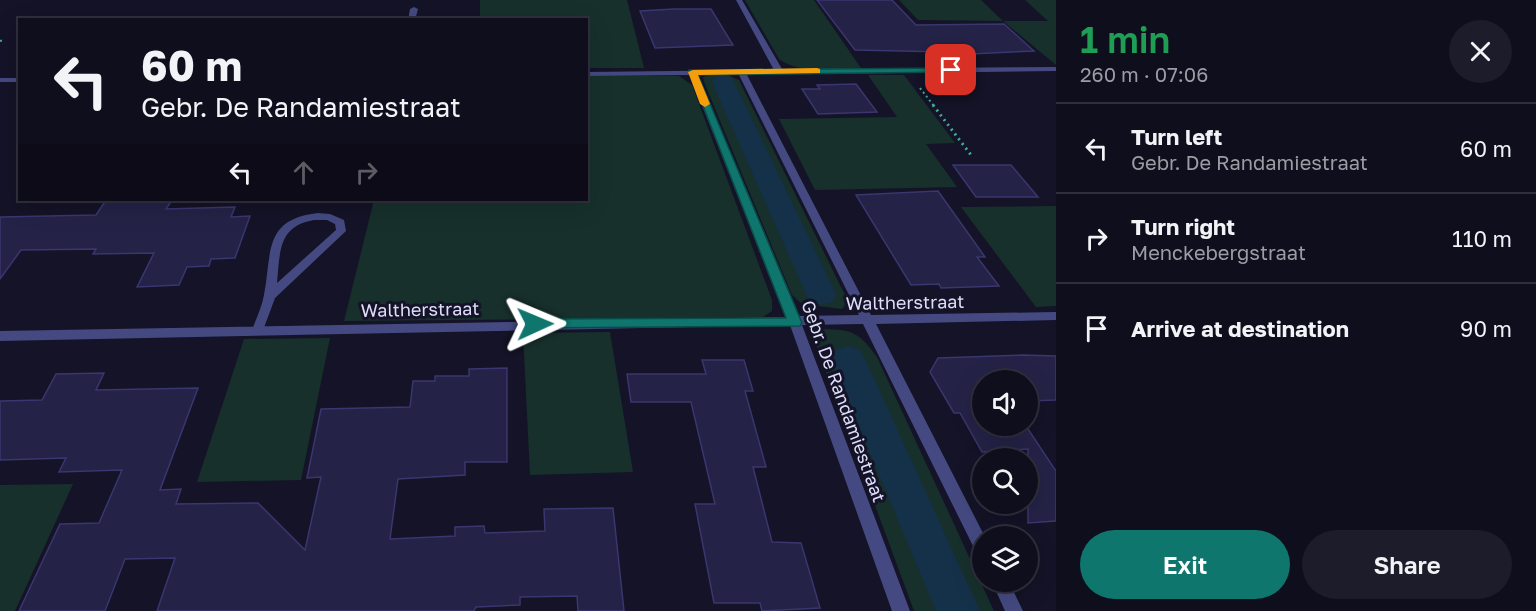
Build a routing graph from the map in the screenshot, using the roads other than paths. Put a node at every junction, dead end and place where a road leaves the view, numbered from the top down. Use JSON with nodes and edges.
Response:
{"nodes":[{"id":1,"x":739,"y":0,"type":"edge"},
{"id":2,"x":414,"y":9,"type":"dead end"},
{"id":3,"x":412,"y":18,"type":"edge"},
{"id":4,"x":1056,"y":69,"type":"edge"},
{"id":5,"x":779,"y":71,"type":"junction"},
{"id":6,"x":693,"y":72,"type":"junction"},
{"id":7,"x":742,"y":72,"type":"junction"},
{"id":8,"x":588,"y":74,"type":"edge"},
{"id":9,"x":0,"y":80,"type":"edge"},
{"id":10,"x":18,"y":80,"type":"edge"},
{"id":11,"x":270,"y":296,"type":"junction"},
{"id":12,"x":1056,"y":316,"type":"edge"},
{"id":13,"x":870,"y":322,"type":"junction"},
{"id":14,"x":795,"y":323,"type":"junction"},
{"id":15,"x":258,"y":330,"type":"junction"},
{"id":16,"x":0,"y":336,"type":"edge"},
{"id":17,"x":972,"y":527,"type":"edge"},
{"id":18,"x":1005,"y":592,"type":"edge"},
{"id":19,"x":901,"y":611,"type":"edge"},
{"id":20,"x":1014,"y":611,"type":"edge"}],
"edges":[{"from":1,"to":5,"type":"street"},
{"from":2,"to":3,"type":"street"},
{"from":4,"to":5,"type":"street"},
{"from":5,"to":7,"type":"street"},
{"from":6,"to":7,"type":"street"},
{"from":6,"to":8,"type":"street"},
{"from":6,"to":14,"type":"street","name":"Gebr. De Randamiestraat"},
{"from":7,"to":13,"type":"street"},
{"from":9,"to":10,"type":"street"},
{"from":11,"to":11,"type":"street"},
{"from":11,"to":15,"type":"street"},
{"from":12,"to":13,"type":"street","name":"Waltherstraat"},
{"from":13,"to":14,"type":"street","name":"Waltherstraat"},
{"from":13,"to":17,"type":"street"},
{"from":14,"to":15,"type":"street","name":"Waltherstraat"},
{"from":14,"to":19,"type":"street","name":"Gebr. De Randamiestraat"},
{"from":15,"to":16,"type":"street","name":"Waltherstraat"},
{"from":18,"to":20,"type":"street"}]}
